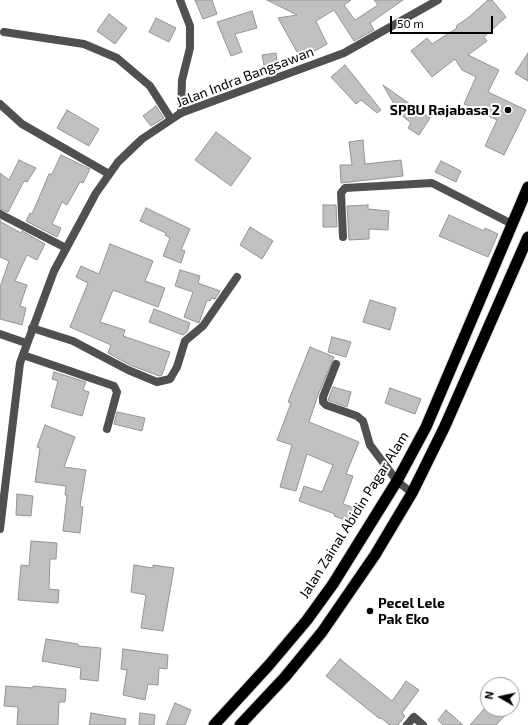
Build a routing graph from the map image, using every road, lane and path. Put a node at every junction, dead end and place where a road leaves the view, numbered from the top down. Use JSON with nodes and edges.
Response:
{"nodes":[{"id":1,"x":180,"y":0,"type":"edge"},
{"id":2,"x":438,"y":0,"type":"edge"},
{"id":3,"x":4,"y":32,"type":"dead end"},
{"id":4,"x":0,"y":104,"type":"edge"},
{"id":5,"x":181,"y":113,"type":"junction"},
{"id":6,"x":172,"y":119,"type":"junction"},
{"id":7,"x":109,"y":174,"type":"junction"},
{"id":8,"x":528,"y":187,"type":"edge"},
{"id":9,"x":0,"y":214,"type":"edge"},
{"id":10,"x":512,"y":224,"type":"junction"},
{"id":11,"x":344,"y":237,"type":"dead end"},
{"id":12,"x":528,"y":237,"type":"edge"},
{"id":13,"x":66,"y":248,"type":"junction"},
{"id":14,"x":237,"y":277,"type":"dead end"},
{"id":15,"x":32,"y":328,"type":"junction"},
{"id":16,"x":0,"y":334,"type":"edge"},
{"id":17,"x":26,"y":343,"type":"junction"},
{"id":18,"x":23,"y":354,"type":"junction"},
{"id":19,"x":336,"y":364,"type":"dead end"},
{"id":20,"x":107,"y":429,"type":"dead end"},
{"id":21,"x":397,"y":481,"type":"junction"},
{"id":22,"x":3,"y":486,"type":"edge"},
{"id":23,"x":412,"y":493,"type":"junction"},
{"id":24,"x":0,"y":529,"type":"edge"},
{"id":25,"x":214,"y":725,"type":"edge"},
{"id":26,"x":240,"y":725,"type":"edge"},
{"id":27,"x":407,"y":725,"type":"edge"},
{"id":28,"x":423,"y":725,"type":"edge"}],
"edges":[{"from":1,"to":5,"type":"street"},
{"from":2,"to":5,"type":"street","name":"Jalan Indra Bangsawan"},
{"from":3,"to":6,"type":"street"},
{"from":4,"to":7,"type":"street"},
{"from":5,"to":6,"type":"street","name":"Jalan Indra Bangsawan"},
{"from":6,"to":7,"type":"street","name":"Jalan Indra Bangsawan"},
{"from":7,"to":13,"type":"street","name":"Jalan Indra Bangsawan"},
{"from":8,"to":10,"type":"highway","name":"Jalan Zainal Abidin Pagar Alam"},
{"from":9,"to":13,"type":"street"},
{"from":10,"to":11,"type":"street"},
{"from":10,"to":21,"type":"highway","name":"Jalan Zainal Abidin Pagar Alam"},
{"from":12,"to":23,"type":"highway"},
{"from":13,"to":15,"type":"street","name":"Jalan Indra Bangsawan"},
{"from":14,"to":15,"type":"street"},
{"from":15,"to":17,"type":"street","name":"Jalan Indra Bangsawan"},
{"from":16,"to":17,"type":"street"},
{"from":17,"to":18,"type":"street","name":"Jalan Indra Bangsawan"},
{"from":18,"to":20,"type":"street"},
{"from":18,"to":22,"type":"street","name":"Jalan Indra Bangsawan"},
{"from":19,"to":21,"type":"street"},
{"from":21,"to":23,"type":"street"},
{"from":21,"to":25,"type":"highway","name":"Jalan Zainal Abidin Pagar Alam"},
{"from":22,"to":24,"type":"street","name":"Jalan Indra Bangsawan"},
{"from":23,"to":26,"type":"highway"},
{"from":27,"to":28,"type":"street"}]}
